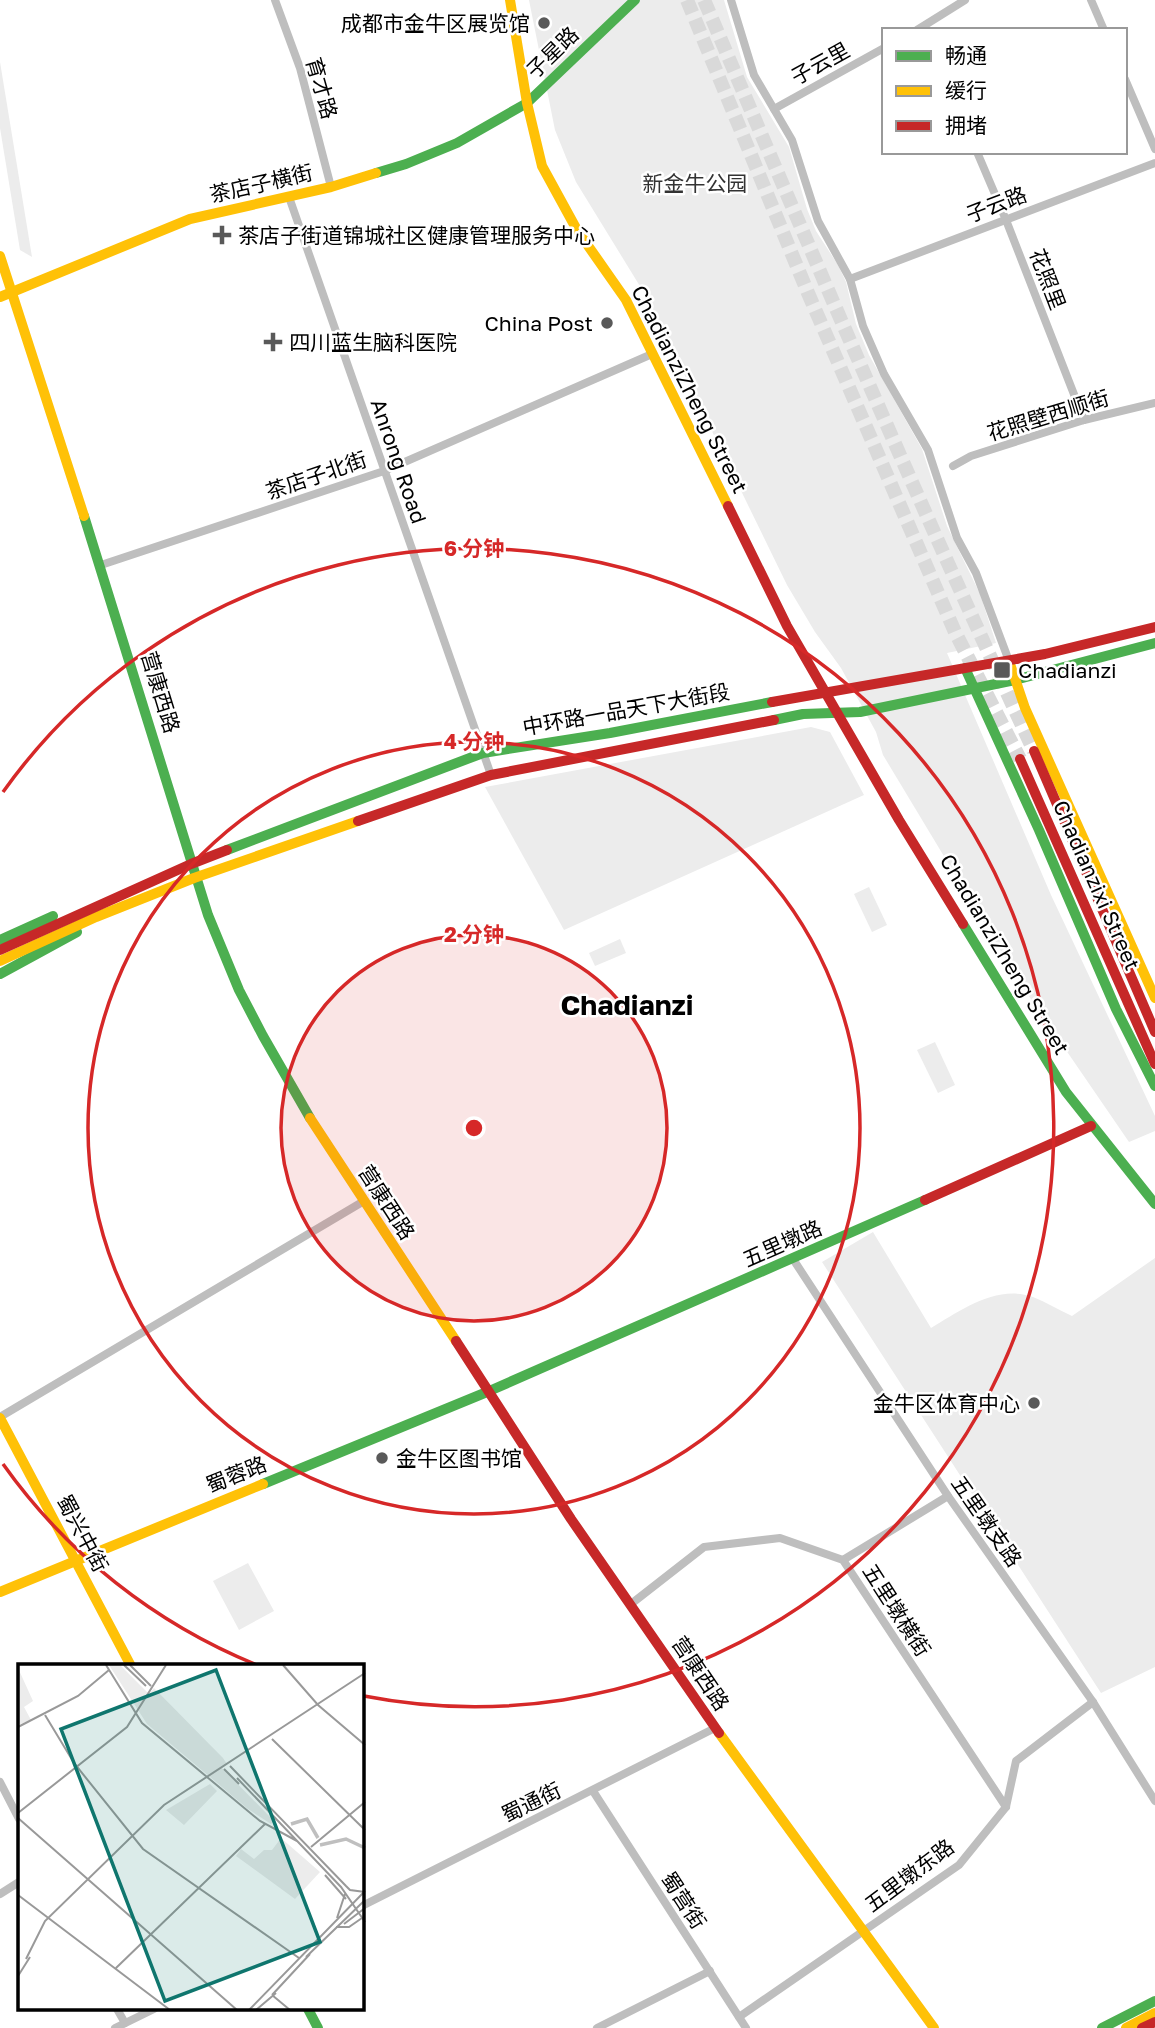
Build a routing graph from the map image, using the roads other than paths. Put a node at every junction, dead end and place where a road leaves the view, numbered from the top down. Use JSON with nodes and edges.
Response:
{"nodes":[{"id":1,"x":275,"y":0,"type":"edge"},
{"id":2,"x":510,"y":0,"type":"edge"},
{"id":3,"x":635,"y":0,"type":"edge"},
{"id":4,"x":731,"y":0,"type":"edge"},
{"id":5,"x":965,"y":0,"type":"edge"},
{"id":6,"x":1091,"y":0,"type":"edge"},
{"id":7,"x":923,"y":28,"type":"edge"},
{"id":8,"x":1103,"y":28,"type":"edge"},
{"id":9,"x":882,"y":49,"type":"edge"},
{"id":10,"x":1127,"y":84,"type":"edge"},
{"id":11,"x":527,"y":103,"type":"junction"},
{"id":12,"x":774,"y":109,"type":"junction"},
{"id":13,"x":1155,"y":149,"type":"edge"},
{"id":14,"x":978,"y":154,"type":"edge"},
{"id":15,"x":1155,"y":163,"type":"edge"},
{"id":16,"x":331,"y":187,"type":"junction"},
{"id":17,"x":289,"y":197,"type":"junction"},
{"id":18,"x":1006,"y":220,"type":"junction"},
{"id":19,"x":0,"y":256,"type":"edge"},
{"id":20,"x":850,"y":279,"type":"junction"},
{"id":21,"x":6,"y":295,"type":"edge"},
{"id":22,"x":652,"y":354,"type":"junction"},
{"id":23,"x":1155,"y":403,"type":"edge"},
{"id":24,"x":1084,"y":420,"type":"junction"},
{"id":25,"x":953,"y":466,"type":"dead end"},
{"id":26,"x":384,"y":471,"type":"junction"},
{"id":27,"x":101,"y":565,"type":"junction"},
{"id":28,"x":1155,"y":627,"type":"edge"},
{"id":29,"x":1155,"y":643,"type":"edge"},
{"id":30,"x":1009,"y":661,"type":"junction"},
{"id":31,"x":965,"y":668,"type":"junction"},
{"id":32,"x":1015,"y":680,"type":"junction"},
{"id":33,"x":973,"y":688,"type":"junction"},
{"id":34,"x":825,"y":692,"type":"junction"},
{"id":35,"x":837,"y":713,"type":"junction"},
{"id":36,"x":1034,"y":751,"type":"tunnel mouth"},
{"id":37,"x":483,"y":753,"type":"junction"},
{"id":38,"x":1020,"y":759,"type":"tunnel mouth"},
{"id":39,"x":491,"y":775,"type":"junction"},
{"id":40,"x":191,"y":864,"type":"junction"},
{"id":41,"x":194,"y":878,"type":"junction"},
{"id":42,"x":85,"y":910,"type":"junction"},
{"id":43,"x":96,"y":917,"type":"junction"},
{"id":44,"x":0,"y":940,"type":"edge"},
{"id":45,"x":33,"y":940,"type":"junction"},
{"id":46,"x":0,"y":950,"type":"edge"},
{"id":47,"x":0,"y":961,"type":"edge"},
{"id":48,"x":0,"y":974,"type":"edge"},
{"id":49,"x":1155,"y":998,"type":"edge"},
{"id":50,"x":1155,"y":1032,"type":"edge"},
{"id":51,"x":1155,"y":1064,"type":"edge"},
{"id":52,"x":1155,"y":1086,"type":"edge"},
{"id":53,"x":1091,"y":1126,"type":"junction"},
{"id":54,"x":364,"y":1201,"type":"junction"},
{"id":55,"x":1155,"y":1204,"type":"edge"},
{"id":56,"x":793,"y":1259,"type":"junction"},
{"id":57,"x":487,"y":1392,"type":"junction"},
{"id":58,"x":0,"y":1418,"type":"edge"},
{"id":59,"x":948,"y":1496,"type":"junction"},
{"id":60,"x":76,"y":1560,"type":"junction"},
{"id":61,"x":844,"y":1560,"type":"junction"},
{"id":62,"x":0,"y":1592,"type":"edge"},
{"id":63,"x":631,"y":1604,"type":"junction"},
{"id":64,"x":130,"y":1664,"type":"edge"},
{"id":65,"x":1093,"y":1702,"type":"junction"},
{"id":66,"x":715,"y":1728,"type":"junction"},
{"id":67,"x":0,"y":1782,"type":"edge"},
{"id":68,"x":593,"y":1791,"type":"junction"},
{"id":69,"x":1155,"y":1801,"type":"edge"},
{"id":70,"x":1006,"y":1807,"type":"junction"},
{"id":71,"x":18,"y":1817,"type":"edge"},
{"id":72,"x":18,"y":1883,"type":"edge"},
{"id":73,"x":0,"y":1894,"type":"edge"},
{"id":74,"x":364,"y":1905,"type":"edge"},
{"id":75,"x":862,"y":1932,"type":"junction"},
{"id":76,"x":709,"y":1971,"type":"junction"},
{"id":77,"x":1155,"y":2001,"type":"edge"},
{"id":78,"x":118,"y":2010,"type":"edge"},
{"id":79,"x":152,"y":2010,"type":"edge"},
{"id":80,"x":309,"y":2010,"type":"edge"},
{"id":81,"x":1155,"y":2013,"type":"edge"},
{"id":82,"x":739,"y":2017,"type":"junction"},
{"id":83,"x":125,"y":2023,"type":"junction"},
{"id":84,"x":115,"y":2028,"type":"edge"},
{"id":85,"x":318,"y":2028,"type":"edge"},
{"id":86,"x":597,"y":2028,"type":"edge"},
{"id":87,"x":746,"y":2028,"type":"edge"},
{"id":88,"x":934,"y":2028,"type":"edge"},
{"id":89,"x":1102,"y":2028,"type":"edge"},
{"id":90,"x":1126,"y":2028,"type":"edge"}],
"edges":[{"from":1,"to":16,"type":"street","name":"育才路"},
{"from":2,"to":11,"type":"main road"},
{"from":3,"to":11,"type":"main road","name":"子星路"},
{"from":4,"to":12,"type":"street"},
{"from":5,"to":7,"type":"street"},
{"from":6,"to":8,"type":"street"},
{"from":9,"to":12,"type":"street","name":"子云里"},
{"from":10,"to":13,"type":"street"},
{"from":11,"to":16,"type":"main road","name":"茶店子横街"},
{"from":11,"to":22,"type":"main road","name":"ChadianziZheng Street"},
{"from":12,"to":20,"type":"street"},
{"from":14,"to":18,"type":"street","name":"花照里"},
{"from":15,"to":18,"type":"street","name":"子云路"},
{"from":16,"to":17,"type":"main road","name":"茶店子横街"},
{"from":17,"to":21,"type":"main road","name":"茶店子横街"},
{"from":17,"to":26,"type":"street","name":"Anrong Road"},
{"from":18,"to":20,"type":"street","name":"子云路"},
{"from":18,"to":24,"type":"street","name":"花照里"},
{"from":19,"to":21,"type":"main road","name":"营康西路"},
{"from":20,"to":30,"type":"street"},
{"from":21,"to":27,"type":"main road","name":"营康西路"},
{"from":22,"to":26,"type":"street","name":"茶店子北街"},
{"from":22,"to":34,"type":"main road","name":"ChadianziZheng Street"},
{"from":23,"to":24,"type":"street","name":"花照壁西顺街"},
{"from":24,"to":25,"type":"street","name":"花照壁西顺街"},
{"from":26,"to":27,"type":"street","name":"茶店子北街"},
{"from":26,"to":37,"type":"street","name":"Anrong Road"},
{"from":27,"to":40,"type":"main road","name":"营康西路"},
{"from":28,"to":30,"type":"main road","name":"中环路一品天下大街段"},
{"from":29,"to":32,"type":"main road","name":"中环路一品天下大街段"},
{"from":30,"to":31,"type":"main road","name":"中环路一品天下大街段"},
{"from":30,"to":32,"type":"main road"},
{"from":31,"to":33,"type":"main road"},
{"from":31,"to":34,"type":"main road","name":"中环路一品天下大街段"},
{"from":32,"to":33,"type":"main road","name":"中环路一品天下大街段"},
{"from":32,"to":49,"type":"main road"},
{"from":33,"to":35,"type":"main road","name":"中环路一品天下大街段"},
{"from":33,"to":52,"type":"main road"},
{"from":34,"to":35,"type":"main road","name":"ChadianziZheng Street"},
{"from":34,"to":37,"type":"main road","name":"中环路一品天下大街段"},
{"from":35,"to":39,"type":"main road","name":"中环路一品天下大街段"},
{"from":35,"to":53,"type":"main road","name":"ChadianziZheng Street"},
{"from":36,"to":50,"type":"main road"},
{"from":37,"to":39,"type":"street","name":"Anrong Road"},
{"from":37,"to":40,"type":"main road","name":"中环路一品天下大街段"},
{"from":38,"to":51,"type":"main road","name":"Chadianzixi Street"},
{"from":39,"to":41,"type":"main road","name":"中环路一品天下大街段"},
{"from":40,"to":41,"type":"main road","name":"营康西路"},
{"from":40,"to":42,"type":"main road","name":"中环路一品天下大街段"},
{"from":41,"to":43,"type":"main road","name":"中环路一品天下大街段"},
{"from":41,"to":54,"type":"main road","name":"营康西路"},
{"from":42,"to":44,"type":"main road","name":"中环路一品天下大街段"},
{"from":42,"to":45,"type":"main road","name":"中环路一品天下大街段"},
{"from":43,"to":45,"type":"main road","name":"中环路一品天下大街段"},
{"from":43,"to":48,"type":"main road","name":"中环路一品天下大街段"},
{"from":45,"to":46,"type":"main road"},
{"from":45,"to":47,"type":"main road"},
{"from":53,"to":55,"type":"main road","name":"ChadianziZheng Street"},
{"from":53,"to":56,"type":"main road","name":"五里墩路"},
{"from":54,"to":57,"type":"main road","name":"营康西路"},
{"from":54,"to":58,"type":"street"},
{"from":56,"to":57,"type":"main road","name":"五里墩路"},
{"from":56,"to":59,"type":"street","name":"五里墩支路"},
{"from":57,"to":60,"type":"main road","name":"蜀蓉路"},
{"from":57,"to":63,"type":"main road","name":"营康西路"},
{"from":58,"to":60,"type":"main road","name":"蜀兴中街"},
{"from":59,"to":61,"type":"street"},
{"from":59,"to":65,"type":"street","name":"五里墩支路"},
{"from":60,"to":62,"type":"main road","name":"蜀蓉路"},
{"from":60,"to":64,"type":"main road","name":"蜀兴中街"},
{"from":61,"to":63,"type":"street","name":"五里墩横街"},
{"from":61,"to":70,"type":"street","name":"五里墩横街"},
{"from":63,"to":66,"type":"main road","name":"营康西路"},
{"from":65,"to":69,"type":"street","name":"五里墩支路"},
{"from":65,"to":70,"type":"street","name":"五里墩东路"},
{"from":66,"to":68,"type":"street","name":"蜀通街"},
{"from":66,"to":75,"type":"main road","name":"营康西路"},
{"from":67,"to":71,"type":"street"},
{"from":68,"to":74,"type":"street","name":"蜀通街"},
{"from":68,"to":76,"type":"street","name":"蜀营街"},
{"from":70,"to":75,"type":"street","name":"五里墩东路"},
{"from":72,"to":73,"type":"street"},
{"from":75,"to":82,"type":"street","name":"五里墩东路"},
{"from":75,"to":88,"type":"main road","name":"营康西路"},
{"from":76,"to":82,"type":"street","name":"蜀营街"},
{"from":76,"to":86,"type":"street"},
{"from":77,"to":89,"type":"main road"},
{"from":78,"to":83,"type":"street"},
{"from":79,"to":83,"type":"street"},
{"from":80,"to":85,"type":"main road"},
{"from":81,"to":90,"type":"main road"},
{"from":82,"to":87,"type":"street","name":"蜀营街"},
{"from":83,"to":84,"type":"street"}]}
